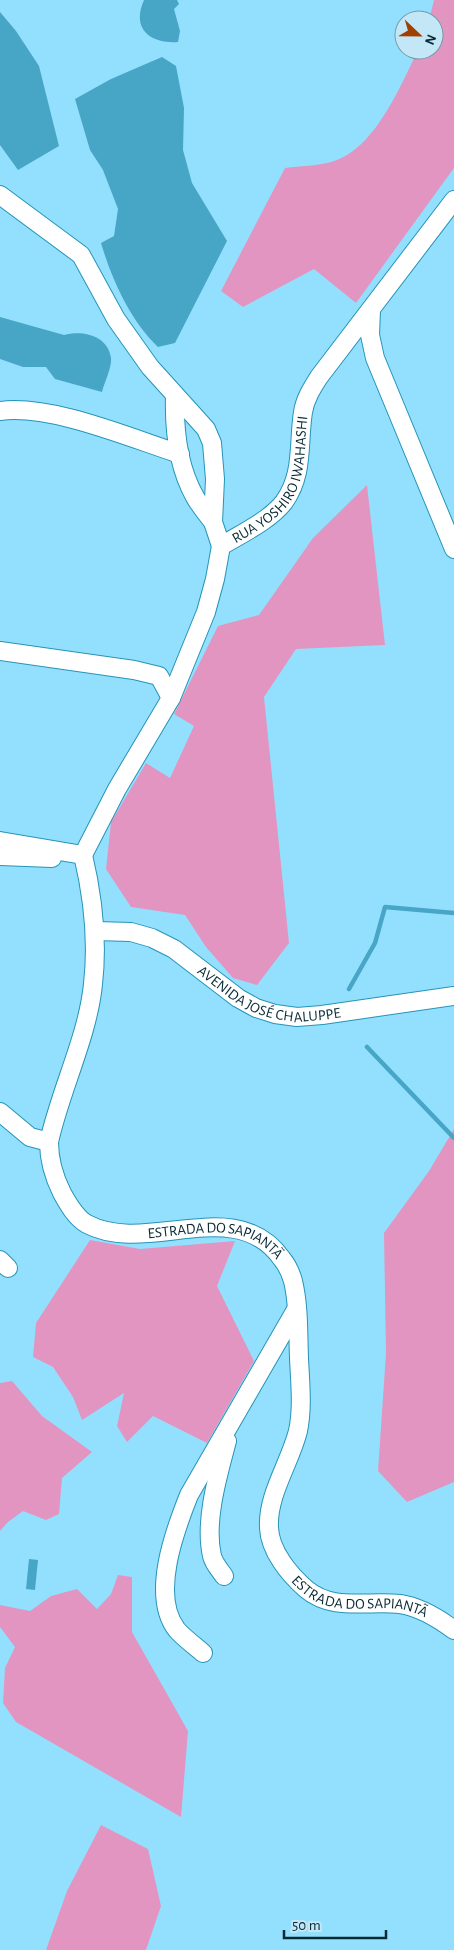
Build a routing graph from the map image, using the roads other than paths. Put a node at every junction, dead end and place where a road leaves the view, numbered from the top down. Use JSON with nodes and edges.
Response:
{"nodes":[{"id":1,"x":0,"y":195,"type":"edge"},
{"id":2,"x":452,"y":207,"type":"edge"},
{"id":3,"x":371,"y":310,"type":"junction"},
{"id":4,"x":175,"y":396,"type":"junction"},
{"id":5,"x":0,"y":411,"type":"edge"},
{"id":6,"x":180,"y":454,"type":"junction"},
{"id":7,"x":213,"y":522,"type":"junction"},
{"id":8,"x":220,"y":546,"type":"junction"},
{"id":9,"x":454,"y":549,"type":"edge"},
{"id":10,"x":0,"y":651,"type":"edge"},
{"id":11,"x":171,"y":698,"type":"junction"},
{"id":12,"x":0,"y":841,"type":"edge"},
{"id":13,"x":83,"y":855,"type":"junction"},
{"id":14,"x":0,"y":856,"type":"edge"},
{"id":15,"x":95,"y":931,"type":"junction"},
{"id":16,"x":454,"y":996,"type":"edge"},
{"id":17,"x":0,"y":1112,"type":"edge"},
{"id":18,"x":49,"y":1142,"type":"junction"},
{"id":19,"x":297,"y":1308,"type":"junction"},
{"id":20,"x":232,"y":1421,"type":"junction"},
{"id":21,"x":224,"y":1576,"type":"dead end"},
{"id":22,"x":454,"y":1630,"type":"edge"},
{"id":23,"x":203,"y":1653,"type":"dead end"}],
"edges":[{"from":1,"to":4,"type":"street"},
{"from":2,"to":3,"type":"street","name":"RUA YOSHIRO IWAHASHI"},
{"from":3,"to":8,"type":"street","name":"RUA YOSHIRO IWAHASHI"},
{"from":3,"to":9,"type":"street"},
{"from":4,"to":6,"type":"street"},
{"from":4,"to":7,"type":"street"},
{"from":5,"to":6,"type":"street"},
{"from":6,"to":7,"type":"street"},
{"from":7,"to":8,"type":"street"},
{"from":8,"to":11,"type":"street","name":"RUA YOSHIRO IWAHASHI"},
{"from":10,"to":11,"type":"street"},
{"from":11,"to":13,"type":"street","name":"RUA YOSHIRO IWAHASHI"},
{"from":12,"to":13,"type":"street"},
{"from":13,"to":14,"type":"street"},
{"from":13,"to":15,"type":"street","name":"ESTRADA DO SAPIANTÃ"},
{"from":15,"to":16,"type":"street","name":"AVENIDA JOSÉ CHALUPPE"},
{"from":15,"to":18,"type":"street","name":"ESTRADA DO SAPIANTÃ"},
{"from":17,"to":18,"type":"street"},
{"from":18,"to":19,"type":"street","name":"ESTRADA DO SAPIANTÃ"},
{"from":19,"to":20,"type":"street"},
{"from":19,"to":22,"type":"street","name":"ESTRADA DO SAPIANTÃ"},
{"from":20,"to":21,"type":"street"},
{"from":20,"to":23,"type":"street"}]}
